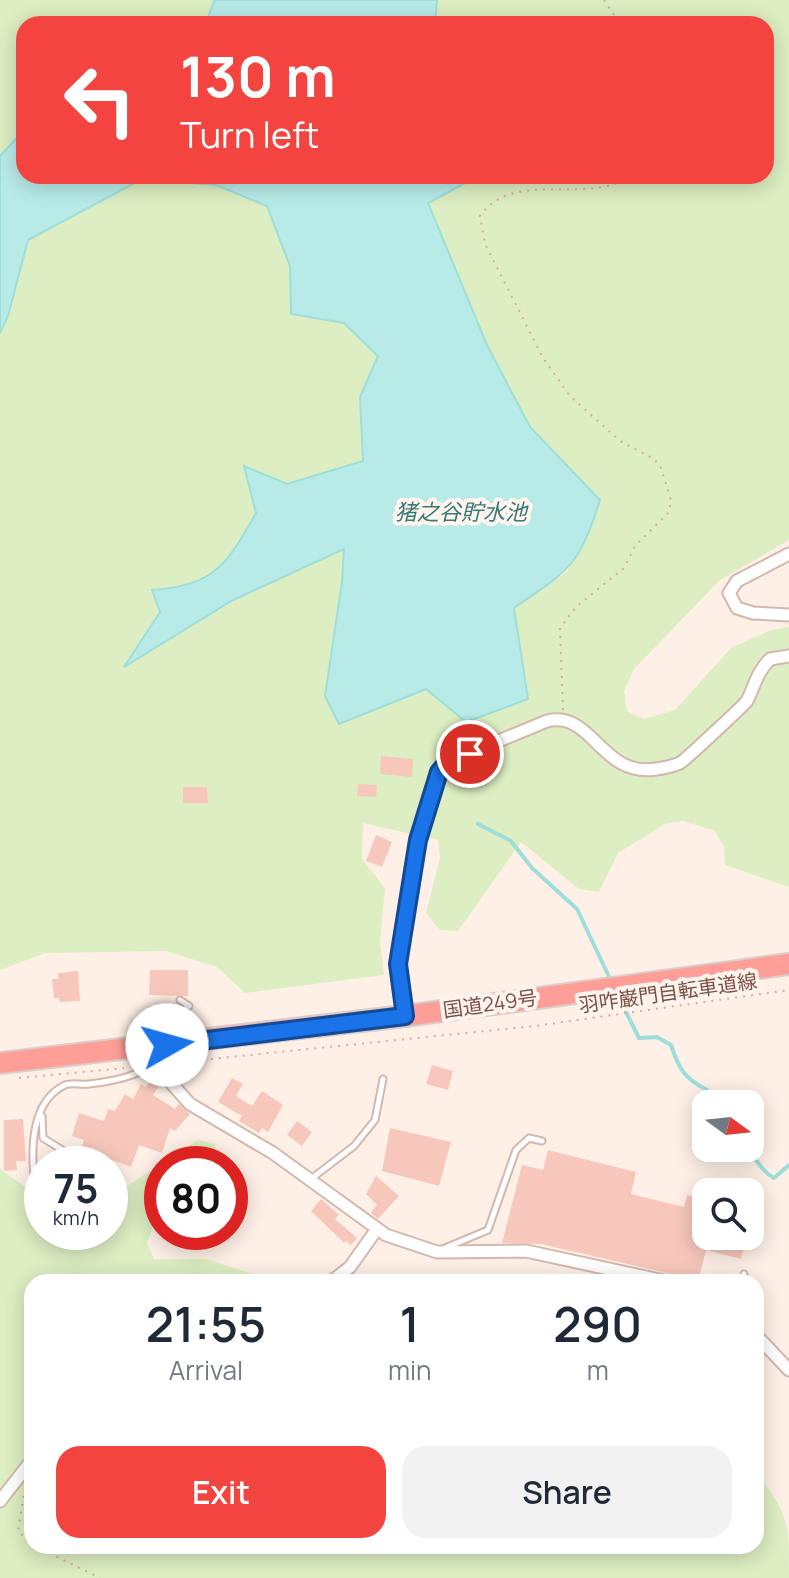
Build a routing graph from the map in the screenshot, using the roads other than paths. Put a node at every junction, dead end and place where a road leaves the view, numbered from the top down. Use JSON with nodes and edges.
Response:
{"nodes":[{"id":1,"x":789,"y":554,"type":"edge"},
{"id":2,"x":789,"y":615,"type":"edge"},
{"id":3,"x":789,"y":656,"type":"edge"},
{"id":4,"x":789,"y":964,"type":"edge"},
{"id":5,"x":180,"y":1000,"type":"dead end"},
{"id":6,"x":405,"y":1016,"type":"junction"},
{"id":7,"x":153,"y":1056,"type":"junction"},
{"id":8,"x":0,"y":1063,"type":"edge"},
{"id":9,"x":383,"y":1079,"type":"dead end"},
{"id":10,"x":42,"y":1114,"type":"junction"},
{"id":11,"x":542,"y":1141,"type":"dead end"},
{"id":12,"x":32,"y":1146,"type":"edge"},
{"id":13,"x":56,"y":1146,"type":"edge"},
{"id":14,"x":311,"y":1179,"type":"junction"},
{"id":15,"x":377,"y":1229,"type":"junction"},
{"id":16,"x":437,"y":1252,"type":"junction"},
{"id":17,"x":341,"y":1274,"type":"edge"},
{"id":18,"x":632,"y":1274,"type":"edge"},
{"id":19,"x":764,"y":1343,"type":"edge"},
{"id":20,"x":789,"y":1370,"type":"edge"},
{"id":21,"x":24,"y":1471,"type":"edge"},
{"id":22,"x":0,"y":1501,"type":"edge"}],
"edges":[{"from":1,"to":2,"type":"street"},
{"from":3,"to":6,"type":"street"},
{"from":4,"to":6,"type":"highway","name":"国道249号"},
{"from":5,"to":7,"type":"lane"},
{"from":6,"to":7,"type":"highway","name":"国道249号"},
{"from":7,"to":8,"type":"highway","name":"国道249号"},
{"from":7,"to":10,"type":"lane"},
{"from":7,"to":14,"type":"street"},
{"from":9,"to":14,"type":"lane"},
{"from":10,"to":12,"type":"lane"},
{"from":10,"to":13,"type":"lane"},
{"from":11,"to":16,"type":"lane"},
{"from":14,"to":15,"type":"street"},
{"from":15,"to":16,"type":"street"},
{"from":15,"to":17,"type":"street"},
{"from":16,"to":18,"type":"street"},
{"from":19,"to":20,"type":"street"},
{"from":21,"to":22,"type":"street"}]}
